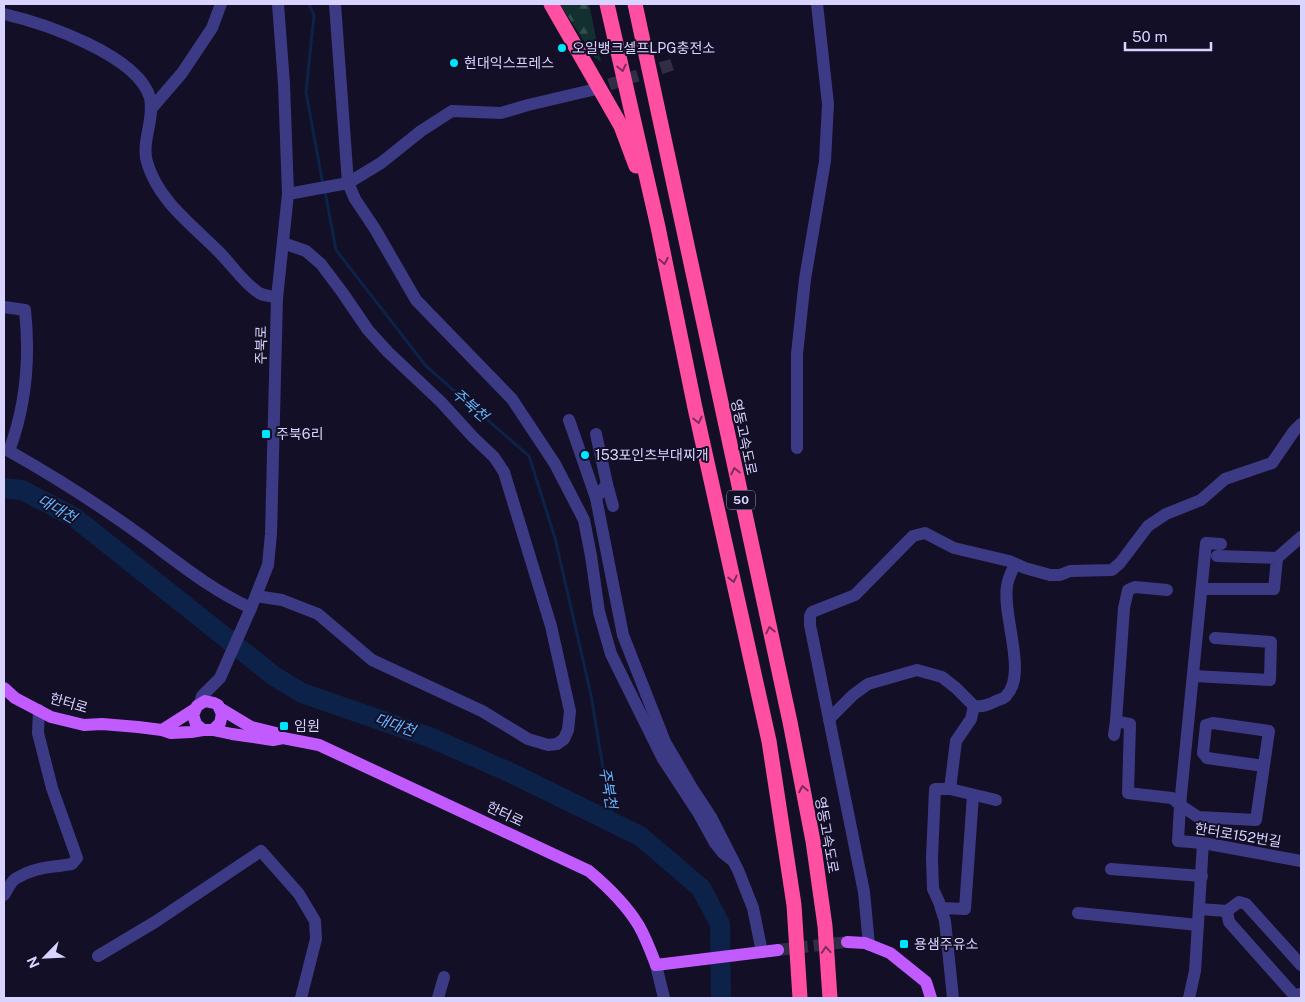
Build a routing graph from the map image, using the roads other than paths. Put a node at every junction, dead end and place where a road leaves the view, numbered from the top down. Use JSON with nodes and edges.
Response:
{"nodes":[{"id":1,"x":221,"y":4,"type":"edge"},
{"id":2,"x":278,"y":4,"type":"edge"},
{"id":3,"x":334,"y":4,"type":"edge"},
{"id":4,"x":552,"y":4,"type":"edge"},
{"id":5,"x":607,"y":4,"type":"edge"},
{"id":6,"x":635,"y":4,"type":"edge"},
{"id":7,"x":818,"y":4,"type":"edge"},
{"id":8,"x":4,"y":14,"type":"edge"},
{"id":9,"x":592,"y":90,"type":"tunnel mouth"},
{"id":10,"x":152,"y":109,"type":"junction"},
{"id":11,"x":348,"y":182,"type":"junction"},
{"id":12,"x":294,"y":193,"type":"junction"},
{"id":13,"x":658,"y":227,"type":"junction"},
{"id":14,"x":283,"y":243,"type":"junction"},
{"id":15,"x":278,"y":298,"type":"junction"},
{"id":16,"x":4,"y":306,"type":"edge"},
{"id":17,"x":569,"y":420,"type":"dead end"},
{"id":18,"x":1301,"y":424,"type":"edge"},
{"id":19,"x":596,"y":434,"type":"dead end"},
{"id":20,"x":797,"y":448,"type":"dead end"},
{"id":21,"x":607,"y":484,"type":"junction"},
{"id":22,"x":596,"y":498,"type":"junction"},
{"id":23,"x":614,"y":506,"type":"dead end"},
{"id":24,"x":1301,"y":537,"type":"edge"},
{"id":25,"x":1277,"y":558,"type":"junction"},
{"id":26,"x":1015,"y":564,"type":"junction"},
{"id":27,"x":1202,"y":589,"type":"junction"},
{"id":28,"x":1167,"y":590,"type":"dead end"},
{"id":29,"x":252,"y":606,"type":"junction"},
{"id":30,"x":1215,"y":638,"type":"dead end"},
{"id":31,"x":1193,"y":676,"type":"junction"},
{"id":32,"x":220,"y":678,"type":"junction"},
{"id":33,"x":4,"y":688,"type":"edge"},
{"id":34,"x":198,"y":706,"type":"junction"},
{"id":35,"x":974,"y":706,"type":"junction"},
{"id":36,"x":219,"y":707,"type":"junction"},
{"id":37,"x":39,"y":710,"type":"junction"},
{"id":38,"x":829,"y":719,"type":"junction"},
{"id":39,"x":1116,"y":722,"type":"junction"},
{"id":40,"x":162,"y":730,"type":"junction"},
{"id":41,"x":208,"y":730,"type":"junction"},
{"id":42,"x":1114,"y":735,"type":"dead end"},
{"id":43,"x":282,"y":738,"type":"junction"},
{"id":44,"x":1264,"y":766,"type":"junction"},
{"id":45,"x":950,"y":789,"type":"junction"},
{"id":46,"x":973,"y":795,"type":"junction"},
{"id":47,"x":996,"y":800,"type":"dead end"},
{"id":48,"x":1180,"y":806,"type":"junction"},
{"id":49,"x":1203,"y":843,"type":"junction"},
{"id":50,"x":1301,"y":859,"type":"edge"},
{"id":51,"x":732,"y":860,"type":"junction"},
{"id":52,"x":1111,"y":869,"type":"dead end"},
{"id":53,"x":1202,"y":876,"type":"junction"},
{"id":54,"x":4,"y":895,"type":"edge"},
{"id":55,"x":941,"y":908,"type":"junction"},
{"id":56,"x":1200,"y":909,"type":"junction"},
{"id":57,"x":1227,"y":912,"type":"junction"},
{"id":58,"x":1078,"y":913,"type":"dead end"},
{"id":59,"x":1198,"y":925,"type":"junction"},
{"id":60,"x":847,"y":942,"type":"tunnel mouth"},
{"id":61,"x":869,"y":945,"type":"junction"},
{"id":62,"x":778,"y":950,"type":"tunnel mouth"},
{"id":63,"x":762,"y":952,"type":"junction"},
{"id":64,"x":98,"y":956,"type":"dead end"},
{"id":65,"x":656,"y":965,"type":"junction"},
{"id":66,"x":1301,"y":965,"type":"edge"},
{"id":67,"x":444,"y":977,"type":"dead end"},
{"id":68,"x":1301,"y":994,"type":"edge"},
{"id":69,"x":1193,"y":996,"type":"edge"},
{"id":70,"x":301,"y":998,"type":"edge"},
{"id":71,"x":438,"y":998,"type":"edge"},
{"id":72,"x":664,"y":998,"type":"edge"},
{"id":73,"x":800,"y":998,"type":"edge"},
{"id":74,"x":830,"y":998,"type":"edge"},
{"id":75,"x":931,"y":998,"type":"edge"},
{"id":76,"x":953,"y":998,"type":"edge"}],
"edges":[{"from":1,"to":10,"type":"street"},
{"from":2,"to":12,"type":"street","name":"주북로"},
{"from":3,"to":11,"type":"street"},
{"from":4,"to":13,"type":"highway"},
{"from":5,"to":13,"type":"highway","number":"50","one_way":true},
{"from":74,"to":6,"type":"highway","name":"영동고속도로","number":"50","one_way":true},
{"from":7,"to":20,"type":"street"},
{"from":8,"to":10,"type":"street"},
{"from":9,"to":11,"type":"street"},
{"from":10,"to":15,"type":"street"},
{"from":11,"to":12,"type":"street"},
{"from":11,"to":51,"type":"street"},
{"from":12,"to":14,"type":"street","name":"주북로"},
{"from":13,"to":73,"type":"highway","number":"50","one_way":true},
{"from":14,"to":15,"type":"street","name":"주북로"},
{"from":14,"to":29,"type":"street"},
{"from":15,"to":29,"type":"street","name":"주북로"},
{"from":16,"to":29,"type":"street"},
{"from":17,"to":22,"type":"street"},
{"from":18,"to":26,"type":"street"},
{"from":19,"to":21,"type":"street"},
{"from":21,"to":22,"type":"street"},
{"from":21,"to":23,"type":"street"},
{"from":22,"to":51,"type":"street"},
{"from":24,"to":25,"type":"street"},
{"from":25,"to":27,"type":"street"},
{"from":25,"to":27,"type":"street"},
{"from":26,"to":35,"type":"street"},
{"from":26,"to":38,"type":"street"},
{"from":27,"to":31,"type":"street"},
{"from":28,"to":39,"type":"street"},
{"from":29,"to":32,"type":"street","name":"주북로"},
{"from":30,"to":31,"type":"street"},
{"from":31,"to":48,"type":"street"},
{"from":32,"to":34,"type":"street","name":"주북로"},
{"from":32,"to":36,"type":"street","name":"주북로"},
{"from":33,"to":37,"type":"main road","name":"한터로"},
{"from":34,"to":36,"type":"main road"},
{"from":34,"to":40,"type":"main road"},
{"from":34,"to":41,"type":"main road"},
{"from":35,"to":38,"type":"street"},
{"from":35,"to":45,"type":"street"},
{"from":36,"to":41,"type":"main road"},
{"from":36,"to":43,"type":"main road","name":"한터로"},
{"from":37,"to":40,"type":"main road","name":"한터로"},
{"from":37,"to":54,"type":"street"},
{"from":38,"to":61,"type":"street"},
{"from":39,"to":42,"type":"street"},
{"from":39,"to":48,"type":"street"},
{"from":40,"to":41,"type":"main road","name":"한터로"},
{"from":41,"to":43,"type":"main road","name":"한터로"},
{"from":43,"to":65,"type":"main road","name":"한터로"},
{"from":44,"to":44,"type":"street"},
{"from":44,"to":48,"type":"street"},
{"from":45,"to":46,"type":"street"},
{"from":45,"to":55,"type":"street"},
{"from":46,"to":47,"type":"street"},
{"from":46,"to":55,"type":"street"},
{"from":48,"to":49,"type":"street","name":"한터로152번길"},
{"from":49,"to":50,"type":"street","name":"한터로152번길"},
{"from":49,"to":53,"type":"street"},
{"from":51,"to":63,"type":"street"},
{"from":52,"to":53,"type":"street"},
{"from":53,"to":56,"type":"street"},
{"from":55,"to":76,"type":"street"},
{"from":56,"to":57,"type":"street"},
{"from":56,"to":59,"type":"street"},
{"from":57,"to":66,"type":"street"},
{"from":57,"to":68,"type":"street"},
{"from":58,"to":59,"type":"street"},
{"from":59,"to":69,"type":"street"},
{"from":60,"to":61,"type":"main road"},
{"from":61,"to":75,"type":"main road"},
{"from":62,"to":63,"type":"main road"},
{"from":63,"to":65,"type":"main road"},
{"from":64,"to":70,"type":"street"},
{"from":65,"to":72,"type":"street"},
{"from":67,"to":71,"type":"street"}]}
